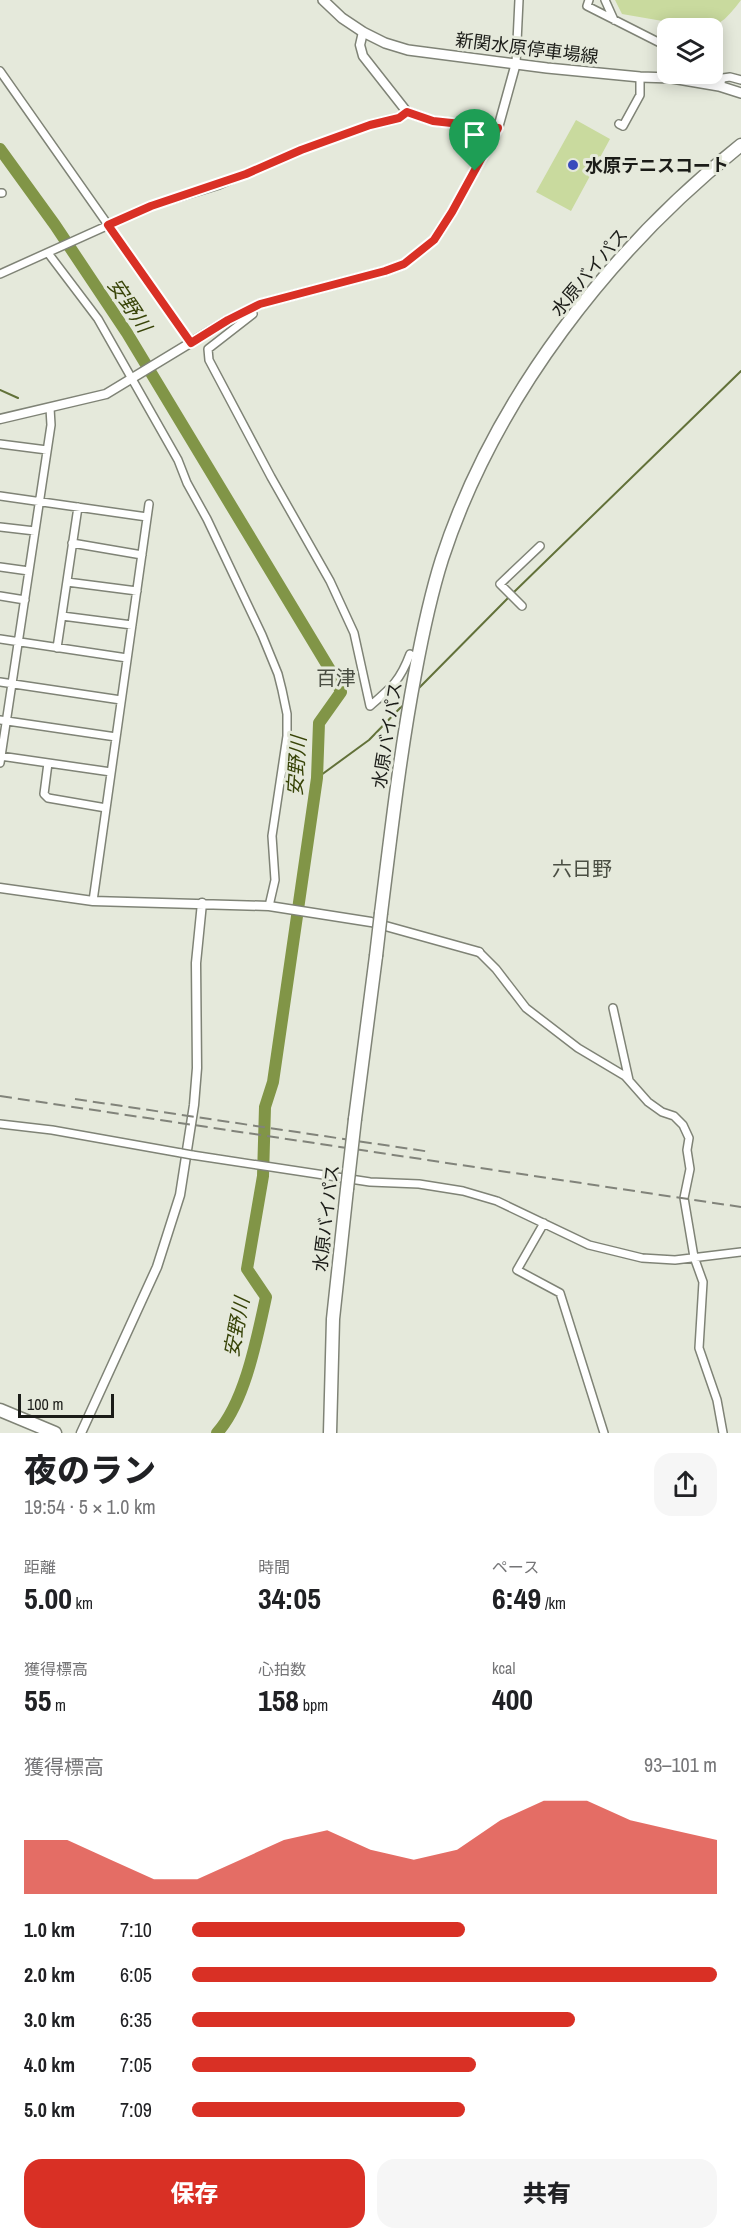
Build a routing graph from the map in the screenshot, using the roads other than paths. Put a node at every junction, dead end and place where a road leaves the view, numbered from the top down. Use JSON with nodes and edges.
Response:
{"nodes":[{"id":1,"x":323,"y":0,"type":"edge"},
{"id":2,"x":519,"y":0,"type":"edge"},
{"id":3,"x":589,"y":0,"type":"edge"},
{"id":4,"x":605,"y":0,"type":"edge"},
{"id":5,"x":614,"y":20,"type":"junction"},
{"id":6,"x":363,"y":32,"type":"junction"},
{"id":7,"x":657,"y":42,"type":"edge"},
{"id":8,"x":516,"y":63,"type":"junction"},
{"id":9,"x":0,"y":71,"type":"edge"},
{"id":10,"x":657,"y":76,"type":"edge"},
{"id":11,"x":640,"y":77,"type":"junction"},
{"id":12,"x":741,"y":80,"type":"edge"},
{"id":13,"x":710,"y":84,"type":"edge"},
{"id":14,"x":719,"y":86,"type":"junction"},
{"id":15,"x":741,"y":93,"type":"edge"},
{"id":16,"x":407,"y":112,"type":"junction"},
{"id":17,"x":619,"y":124,"type":"dead end"},
{"id":18,"x":498,"y":128,"type":"junction"},
{"id":19,"x":741,"y":145,"type":"edge"},
{"id":20,"x":107,"y":226,"type":"junction"},
{"id":21,"x":50,"y":252,"type":"junction"},
{"id":22,"x":0,"y":274,"type":"edge"},
{"id":23,"x":253,"y":314,"type":"dead end"},
{"id":24,"x":188,"y":345,"type":"junction"},
{"id":25,"x":136,"y":377,"type":"junction"},
{"id":26,"x":50,"y":408,"type":"junction"},
{"id":27,"x":0,"y":419,"type":"edge"},
{"id":28,"x":0,"y":444,"type":"edge"},
{"id":29,"x":47,"y":450,"type":"junction"},
{"id":30,"x":0,"y":496,"type":"edge"},
{"id":31,"x":39,"y":501,"type":"junction"},
{"id":32,"x":149,"y":504,"type":"dead end"},
{"id":33,"x":78,"y":507,"type":"junction"},
{"id":34,"x":147,"y":517,"type":"junction"},
{"id":35,"x":0,"y":526,"type":"edge"},
{"id":36,"x":35,"y":531,"type":"junction"},
{"id":37,"x":72,"y":543,"type":"junction"},
{"id":38,"x":540,"y":546,"type":"dead end"},
{"id":39,"x":142,"y":555,"type":"junction"},
{"id":40,"x":0,"y":567,"type":"edge"},
{"id":41,"x":29,"y":571,"type":"junction"},
{"id":42,"x":67,"y":582,"type":"junction"},
{"id":43,"x":137,"y":591,"type":"junction"},
{"id":44,"x":0,"y":596,"type":"edge"},
{"id":45,"x":25,"y":600,"type":"junction"},
{"id":46,"x":522,"y":606,"type":"dead end"},
{"id":47,"x":62,"y":616,"type":"junction"},
{"id":48,"x":132,"y":625,"type":"junction"},
{"id":49,"x":0,"y":639,"type":"edge"},
{"id":50,"x":18,"y":642,"type":"junction"},
{"id":51,"x":57,"y":648,"type":"junction"},
{"id":52,"x":410,"y":654,"type":"dead end"},
{"id":53,"x":127,"y":658,"type":"junction"},
{"id":54,"x":0,"y":682,"type":"edge"},
{"id":55,"x":12,"y":684,"type":"junction"},
{"id":56,"x":121,"y":700,"type":"junction"},
{"id":57,"x":3,"y":720,"type":"edge"},
{"id":58,"x":116,"y":737,"type":"junction"},
{"id":59,"x":0,"y":758,"type":"edge"},
{"id":60,"x":48,"y":763,"type":"junction"},
{"id":61,"x":111,"y":772,"type":"junction"},
{"id":62,"x":106,"y":808,"type":"junction"},
{"id":63,"x":0,"y":888,"type":"edge"},
{"id":64,"x":93,"y":901,"type":"junction"},
{"id":65,"x":202,"y":903,"type":"junction"},
{"id":66,"x":273,"y":907,"type":"junction"},
{"id":67,"x":476,"y":951,"type":"joint"},
{"id":68,"x":613,"y":1008,"type":"dead end"},
{"id":69,"x":629,"y":1080,"type":"junction"},
{"id":70,"x":0,"y":1124,"type":"edge"},
{"id":71,"x":544,"y":1222,"type":"junction"},
{"id":72,"x":741,"y":1252,"type":"edge"},
{"id":73,"x":694,"y":1257,"type":"junction"},
{"id":74,"x":0,"y":1410,"type":"edge"},
{"id":75,"x":55,"y":1433,"type":"edge"},
{"id":76,"x":81,"y":1433,"type":"edge"},
{"id":77,"x":330,"y":1433,"type":"edge"},
{"id":78,"x":604,"y":1433,"type":"edge"},
{"id":79,"x":723,"y":1433,"type":"edge"}],
"edges":[{"from":1,"to":6,"type":"main road","name":"新関水原停車場線"},
{"from":2,"to":8,"type":"street"},
{"from":3,"to":5,"type":"street"},
{"from":4,"to":5,"type":"street"},
{"from":5,"to":7,"type":"street"},
{"from":6,"to":8,"type":"main road","name":"新関水原停車場線"},
{"from":6,"to":16,"type":"street"},
{"from":8,"to":11,"type":"main road","name":"新関水原停車場線"},
{"from":8,"to":18,"type":"street"},
{"from":9,"to":20,"type":"street"},
{"from":10,"to":11,"type":"main road","name":"新関水原停車場線"},
{"from":11,"to":17,"type":"street"},
{"from":12,"to":14,"type":"street"},
{"from":13,"to":14,"type":"main road","name":"新関水原停車場線"},
{"from":14,"to":15,"type":"main road","name":"新関水原停車場線"},
{"from":16,"to":18,"type":"street"},
{"from":16,"to":20,"type":"street"},
{"from":18,"to":24,"type":"street"},
{"from":19,"to":77,"type":"highway","name":"水原バイパス","bridge":true},
{"from":20,"to":21,"type":"street"},
{"from":20,"to":24,"type":"street"},
{"from":21,"to":22,"type":"street"},
{"from":21,"to":25,"type":"street"},
{"from":23,"to":52,"type":"street"},
{"from":24,"to":25,"type":"street"},
{"from":25,"to":26,"type":"street"},
{"from":25,"to":66,"type":"street"},
{"from":26,"to":27,"type":"street"},
{"from":26,"to":29,"type":"street"},
{"from":28,"to":29,"type":"street"},
{"from":29,"to":31,"type":"street"},
{"from":30,"to":31,"type":"street"},
{"from":31,"to":33,"type":"street"},
{"from":31,"to":36,"type":"street"},
{"from":32,"to":34,"type":"street"},
{"from":33,"to":34,"type":"street"},
{"from":33,"to":37,"type":"street"},
{"from":34,"to":39,"type":"street"},
{"from":35,"to":36,"type":"street"},
{"from":36,"to":41,"type":"street"},
{"from":37,"to":39,"type":"street"},
{"from":37,"to":42,"type":"street"},
{"from":38,"to":46,"type":"street"},
{"from":39,"to":43,"type":"street"},
{"from":40,"to":41,"type":"street"},
{"from":41,"to":45,"type":"street"},
{"from":42,"to":43,"type":"street"},
{"from":42,"to":47,"type":"street"},
{"from":43,"to":48,"type":"street"},
{"from":44,"to":45,"type":"street"},
{"from":45,"to":50,"type":"street"},
{"from":47,"to":48,"type":"street"},
{"from":47,"to":51,"type":"street"},
{"from":48,"to":53,"type":"street"},
{"from":49,"to":50,"type":"street"},
{"from":50,"to":51,"type":"street"},
{"from":50,"to":55,"type":"street"},
{"from":51,"to":53,"type":"street"},
{"from":53,"to":56,"type":"street"},
{"from":54,"to":55,"type":"street"},
{"from":55,"to":56,"type":"street"},
{"from":55,"to":57,"type":"street"},
{"from":56,"to":58,"type":"street"},
{"from":57,"to":58,"type":"street"},
{"from":57,"to":59,"type":"street"},
{"from":58,"to":61,"type":"street"},
{"from":59,"to":60,"type":"street"},
{"from":60,"to":61,"type":"street"},
{"from":60,"to":62,"type":"street"},
{"from":61,"to":62,"type":"street"},
{"from":62,"to":64,"type":"street"},
{"from":63,"to":64,"type":"street"},
{"from":64,"to":65,"type":"street"},
{"from":65,"to":66,"type":"street"},
{"from":65,"to":76,"type":"street"},
{"from":66,"to":67,"type":"street"},
{"from":67,"to":69,"type":"street"},
{"from":68,"to":69,"type":"street"},
{"from":69,"to":73,"type":"street"},
{"from":70,"to":71,"type":"street","bridge":true},
{"from":71,"to":73,"type":"street"},
{"from":71,"to":78,"type":"street"},
{"from":72,"to":73,"type":"street"},
{"from":73,"to":79,"type":"street"},
{"from":74,"to":75,"type":"highway"}]}
